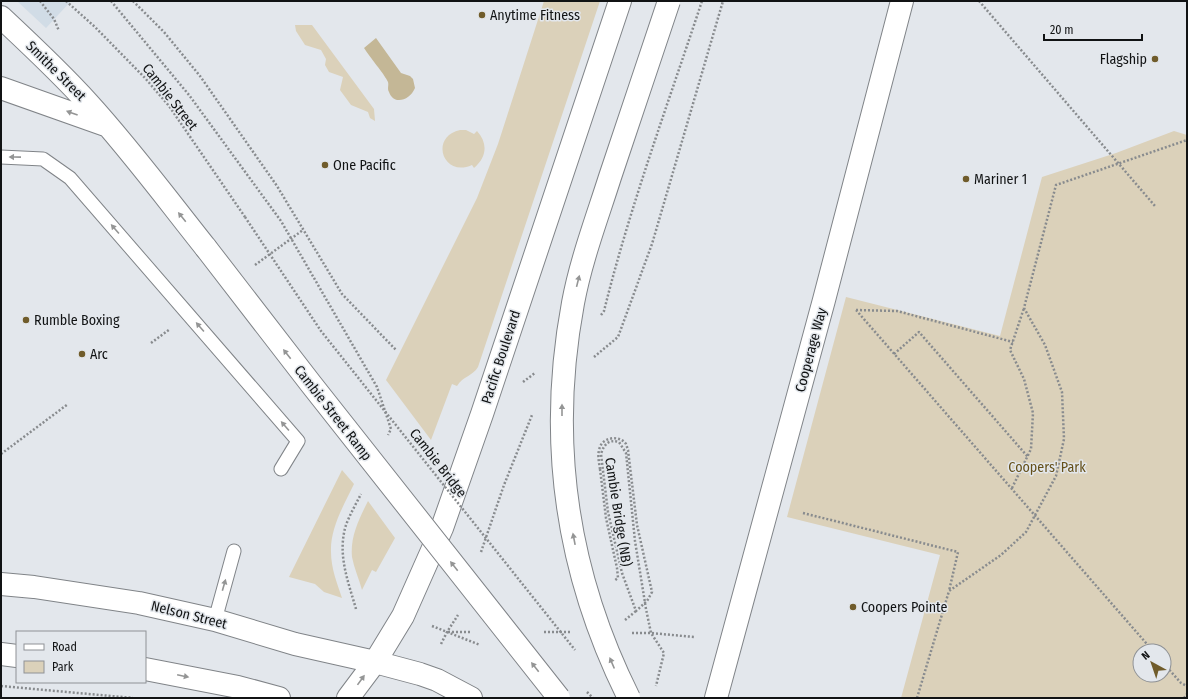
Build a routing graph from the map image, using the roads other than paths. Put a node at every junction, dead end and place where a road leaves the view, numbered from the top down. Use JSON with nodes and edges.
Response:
{"nodes":[{"id":1,"x":620,"y":1,"type":"edge"},
{"id":2,"x":669,"y":1,"type":"edge"},
{"id":3,"x":902,"y":1,"type":"edge"},
{"id":4,"x":1,"y":17,"type":"edge"},
{"id":5,"x":1,"y":88,"type":"edge"},
{"id":6,"x":109,"y":127,"type":"junction"},
{"id":7,"x":1,"y":158,"type":"edge"},
{"id":8,"x":280,"y":469,"type":"dead end"},
{"id":9,"x":234,"y":551,"type":"dead end"},
{"id":10,"x":1,"y":584,"type":"edge"},
{"id":11,"x":215,"y":620,"type":"junction"},
{"id":12,"x":1,"y":654,"type":"edge"},
{"id":13,"x":16,"y":656,"type":"edge"},
{"id":14,"x":375,"y":662,"type":"junction"},
{"id":15,"x":146,"y":669,"type":"edge"},
{"id":16,"x":279,"y":698,"type":"edge"},
{"id":17,"x":348,"y":698,"type":"edge"},
{"id":18,"x":471,"y":698,"type":"edge"},
{"id":19,"x":559,"y":698,"type":"edge"},
{"id":20,"x":629,"y":698,"type":"edge"},
{"id":21,"x":716,"y":698,"type":"edge"}],
"edges":[{"from":1,"to":14,"type":"main road","name":"Pacific Boulevard"},
{"from":20,"to":2,"type":"main road","one_way":true,"bridge":true},
{"from":3,"to":21,"type":"main road","name":"Cooperage Way"},
{"from":4,"to":6,"type":"main road","name":"Smithe Street"},
{"from":6,"to":5,"type":"main road","one_way":true},
{"from":19,"to":6,"type":"main road","name":"Cambie Street Ramp","one_way":true,"bridge":true},
{"from":8,"to":7,"type":"lane","one_way":true},
{"from":11,"to":9,"type":"lane","one_way":true},
{"from":10,"to":11,"type":"main road","name":"Nelson Street"},
{"from":11,"to":14,"type":"main road","name":"Nelson Street"},
{"from":12,"to":13,"type":"main road"},
{"from":17,"to":14,"type":"main road","name":"Pacific Boulevard","one_way":true},
{"from":14,"to":18,"type":"main road","name":"Nelson Street"},
{"from":15,"to":16,"type":"main road","one_way":true}]}
